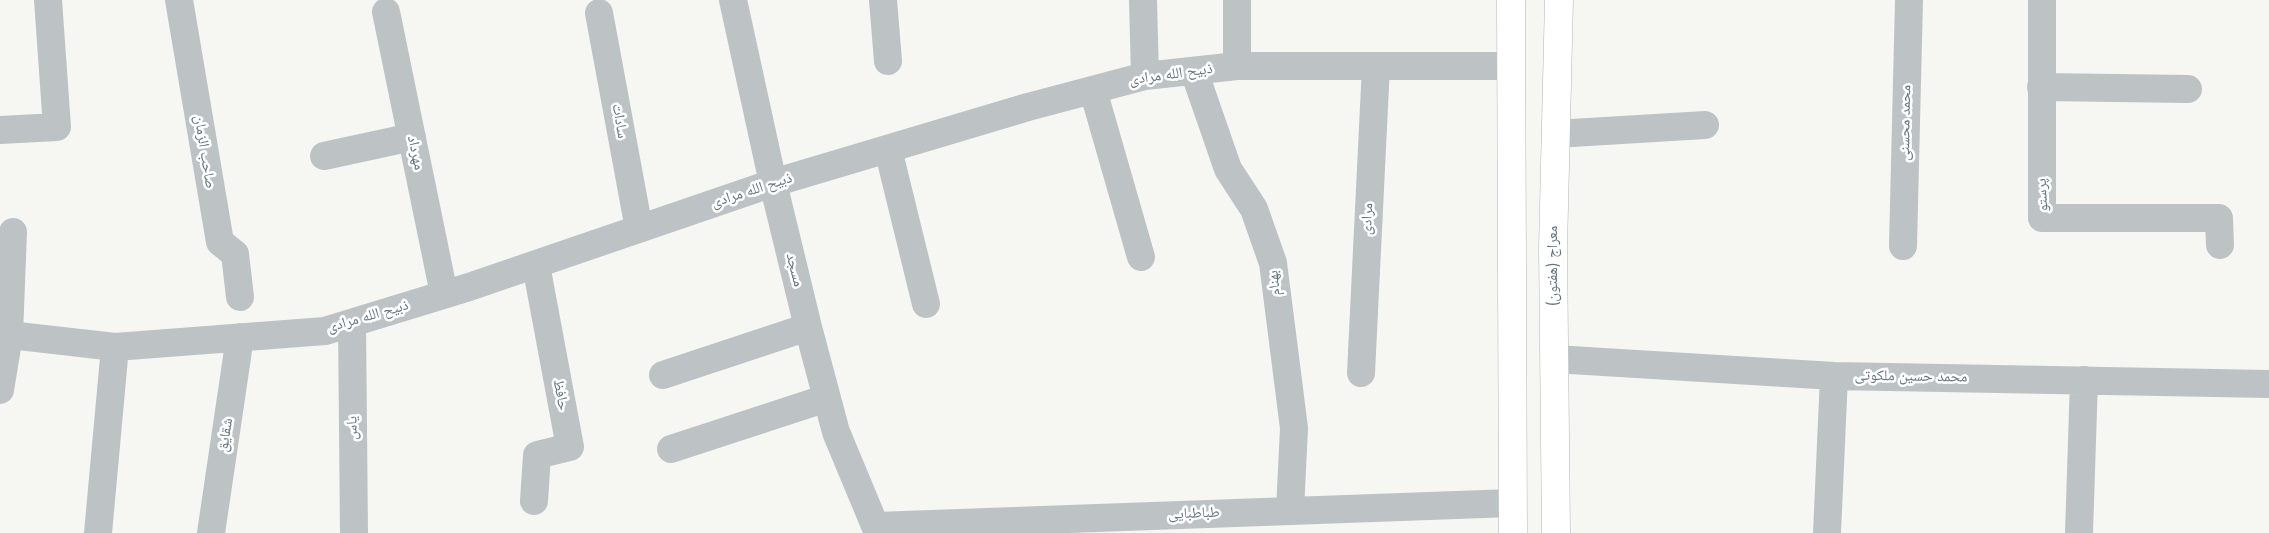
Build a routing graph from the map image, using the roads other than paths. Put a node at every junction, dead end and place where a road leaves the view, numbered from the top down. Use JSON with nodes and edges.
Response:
{"nodes":[{"id":1,"x":48,"y":0,"type":"edge"},
{"id":2,"x":179,"y":0,"type":"edge"},
{"id":3,"x":733,"y":0,"type":"edge"},
{"id":4,"x":883,"y":0,"type":"edge"},
{"id":5,"x":1143,"y":0,"type":"edge"},
{"id":6,"x":1238,"y":0,"type":"edge"},
{"id":7,"x":1511,"y":0,"type":"edge"},
{"id":8,"x":1559,"y":0,"type":"edge"},
{"id":9,"x":1909,"y":0,"type":"edge"},
{"id":10,"x":2042,"y":0,"type":"edge"},
{"id":11,"x":386,"y":12,"type":"dead end"},
{"id":12,"x":600,"y":13,"type":"dead end"},
{"id":13,"x":888,"y":61,"type":"dead end"},
{"id":14,"x":1236,"y":66,"type":"junction"},
{"id":15,"x":1376,"y":66,"type":"junction"},
{"id":16,"x":1511,"y":66,"type":"junction"},
{"id":17,"x":1194,"y":70,"type":"junction"},
{"id":18,"x":1145,"y":76,"type":"junction"},
{"id":19,"x":2041,"y":87,"type":"junction"},
{"id":20,"x":2188,"y":89,"type":"dead end"},
{"id":21,"x":1093,"y":90,"type":"junction"},
{"id":22,"x":1705,"y":124,"type":"dead end"},
{"id":23,"x":0,"y":130,"type":"edge"},
{"id":24,"x":1556,"y":134,"type":"junction"},
{"id":25,"x":412,"y":137,"type":"junction"},
{"id":26,"x":888,"y":149,"type":"junction"},
{"id":27,"x":324,"y":156,"type":"dead end"},
{"id":28,"x":773,"y":183,"type":"junction"},
{"id":29,"x":639,"y":229,"type":"junction"},
{"id":30,"x":13,"y":232,"type":"dead end"},
{"id":31,"x":2220,"y":245,"type":"dead end"},
{"id":32,"x":1903,"y":246,"type":"dead end"},
{"id":33,"x":1142,"y":257,"type":"dead end"},
{"id":34,"x":536,"y":264,"type":"junction"},
{"id":35,"x":444,"y":294,"type":"junction"},
{"id":36,"x":240,"y":297,"type":"dead end"},
{"id":37,"x":926,"y":304,"type":"dead end"},
{"id":38,"x":352,"y":323,"type":"junction"},
{"id":39,"x":808,"y":327,"type":"junction"},
{"id":40,"x":4,"y":334,"type":"edge"},
{"id":41,"x":240,"y":337,"type":"junction"},
{"id":42,"x":115,"y":346,"type":"junction"},
{"id":43,"x":1554,"y":359,"type":"junction"},
{"id":44,"x":1361,"y":373,"type":"dead end"},
{"id":45,"x":663,"y":375,"type":"dead end"},
{"id":46,"x":1834,"y":376,"type":"junction"},
{"id":47,"x":2084,"y":380,"type":"junction"},
{"id":48,"x":2269,"y":384,"type":"edge"},
{"id":49,"x":0,"y":390,"type":"edge"},
{"id":50,"x":827,"y":398,"type":"junction"},
{"id":51,"x":671,"y":449,"type":"dead end"},
{"id":52,"x":534,"y":501,"type":"dead end"},
{"id":53,"x":1512,"y":503,"type":"junction"},
{"id":54,"x":1290,"y":511,"type":"junction"},
{"id":55,"x":877,"y":530,"type":"edge"},
{"id":56,"x":98,"y":533,"type":"edge"},
{"id":57,"x":211,"y":533,"type":"edge"},
{"id":58,"x":354,"y":533,"type":"edge"},
{"id":59,"x":1513,"y":533,"type":"edge"},
{"id":60,"x":1556,"y":533,"type":"edge"},
{"id":61,"x":1827,"y":533,"type":"edge"},
{"id":62,"x":2079,"y":533,"type":"edge"}],
"edges":[{"from":1,"to":23,"type":"street"},
{"from":2,"to":36,"type":"street","name":"صاحب الزمان"},
{"from":3,"to":28,"type":"street","name":"مسجد"},
{"from":4,"to":13,"type":"street"},
{"from":5,"to":18,"type":"street"},
{"from":6,"to":14,"type":"street"},
{"from":7,"to":16,"type":"main road"},
{"from":8,"to":24,"type":"main road","name":"معراج (هفتون)"},
{"from":9,"to":32,"type":"street","name":"محمد محسنی"},
{"from":10,"to":19,"type":"street","name":"پرستو"},
{"from":11,"to":25,"type":"street","name":"مهرداد"},
{"from":12,"to":29,"type":"street","name":"سادات"},
{"from":14,"to":15,"type":"street","name":"ذبیح الله مرادی"},
{"from":14,"to":17,"type":"street","name":"ذبیح الله مرادی"},
{"from":15,"to":16,"type":"street","name":"ذبیح الله مرادی"},
{"from":15,"to":44,"type":"street","name":"مرادی"},
{"from":16,"to":53,"type":"main road"},
{"from":17,"to":18,"type":"street","name":"ذبیح الله مرادی"},
{"from":17,"to":54,"type":"street","name":"بهنام"},
{"from":18,"to":21,"type":"street","name":"ذبیح الله مرادی"},
{"from":19,"to":20,"type":"street"},
{"from":19,"to":31,"type":"street","name":"پرستو"},
{"from":21,"to":26,"type":"street","name":"ذبیح الله مرادی"},
{"from":21,"to":33,"type":"street"},
{"from":22,"to":24,"type":"street"},
{"from":24,"to":43,"type":"main road","name":"معراج (هفتون)"},
{"from":25,"to":27,"type":"street"},
{"from":25,"to":35,"type":"street","name":"مهرداد"},
{"from":26,"to":28,"type":"street","name":"ذبیح الله مرادی"},
{"from":26,"to":37,"type":"street"},
{"from":28,"to":29,"type":"street","name":"ذبیح الله مرادی"},
{"from":28,"to":39,"type":"street","name":"مسجد"},
{"from":29,"to":34,"type":"street","name":"ذبیح الله مرادی"},
{"from":30,"to":40,"type":"street"},
{"from":34,"to":35,"type":"street","name":"ذبیح الله مرادی"},
{"from":34,"to":52,"type":"street","name":"حافظ"},
{"from":35,"to":38,"type":"street","name":"ذبیح الله مرادی"},
{"from":38,"to":41,"type":"street","name":"ذبیح الله مرادی"},
{"from":38,"to":58,"type":"street","name":"یاس"},
{"from":39,"to":45,"type":"street"},
{"from":39,"to":50,"type":"street","name":"مسجد"},
{"from":40,"to":42,"type":"street","name":"ذبیح الله مرادی"},
{"from":40,"to":49,"type":"street"},
{"from":41,"to":42,"type":"street","name":"ذبیح الله مرادی"},
{"from":41,"to":57,"type":"street","name":"شقایق"},
{"from":42,"to":56,"type":"street"},
{"from":43,"to":46,"type":"street","name":"محمد حسین ملکوتی"},
{"from":43,"to":60,"type":"main road","name":"معراج (هفتون)"},
{"from":46,"to":47,"type":"street","name":"محمد حسین ملکوتی"},
{"from":46,"to":61,"type":"street"},
{"from":47,"to":48,"type":"street","name":"محمد حسین ملکوتی"},
{"from":47,"to":62,"type":"street"},
{"from":50,"to":51,"type":"street"},
{"from":50,"to":55,"type":"street","name":"مسجد"},
{"from":53,"to":54,"type":"street","name":"طباطبایی"},
{"from":53,"to":59,"type":"main road"},
{"from":54,"to":55,"type":"street","name":"طباطبایی"}]}
